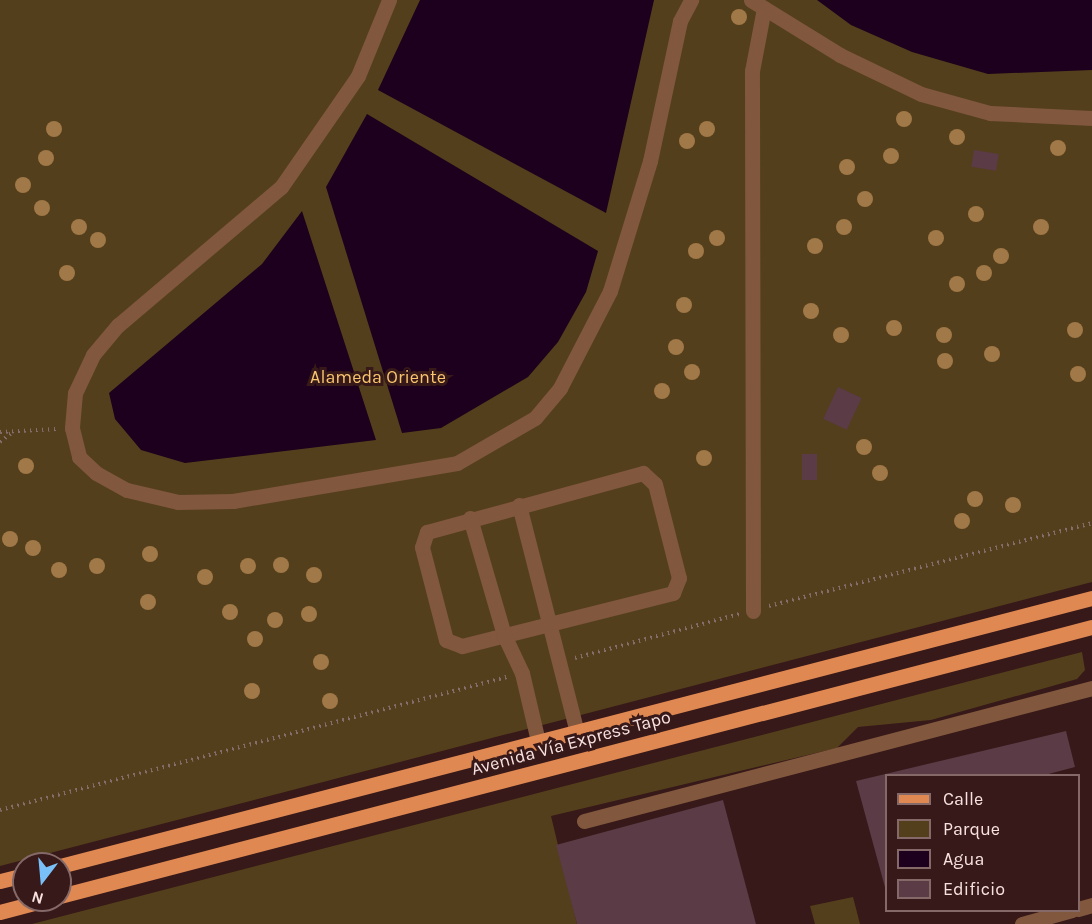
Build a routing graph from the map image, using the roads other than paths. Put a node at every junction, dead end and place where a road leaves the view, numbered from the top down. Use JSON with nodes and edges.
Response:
{"nodes":[{"id":1,"x":389,"y":0,"type":"edge"},
{"id":2,"x":691,"y":0,"type":"edge"},
{"id":3,"x":757,"y":4,"type":"edge"},
{"id":4,"x":1092,"y":118,"type":"edge"},
{"id":5,"x":519,"y":505,"type":"junction"},
{"id":6,"x":470,"y":518,"type":"junction"},
{"id":7,"x":1092,"y":598,"type":"edge"},
{"id":8,"x":753,"y":610,"type":"dead end"},
{"id":9,"x":548,"y":622,"type":"junction"},
{"id":10,"x":1091,"y":628,"type":"edge"},
{"id":11,"x":504,"y":634,"type":"junction"},
{"id":12,"x":1092,"y":688,"type":"edge"},
{"id":13,"x":577,"y":732,"type":"junction"},
{"id":14,"x":538,"y":741,"type":"junction"},
{"id":15,"x":584,"y":821,"type":"dead end"},
{"id":16,"x":72,"y":863,"type":"edge"},
{"id":17,"x":72,"y":893,"type":"edge"},
{"id":18,"x":1065,"y":912,"type":"edge"},
{"id":19,"x":1022,"y":924,"type":"edge"}],
"edges":[{"from":1,"to":2,"type":"lane"},
{"from":3,"to":4,"type":"lane"},
{"from":3,"to":8,"type":"lane"},
{"from":5,"to":6,"type":"lane"},
{"from":5,"to":9,"type":"lane"},
{"from":5,"to":9,"type":"lane"},
{"from":6,"to":11,"type":"lane"},
{"from":6,"to":11,"type":"lane"},
{"from":7,"to":13,"type":"main road","name":"Avenida Vía Express Tapo"},
{"from":9,"to":11,"type":"lane"},
{"from":9,"to":13,"type":"lane"},
{"from":10,"to":17,"type":"main road","name":"Avenida Vía Express Tapo"},
{"from":11,"to":14,"type":"lane"},
{"from":12,"to":15,"type":"lane"},
{"from":13,"to":14,"type":"main road","name":"Avenida Vía Express Tapo"},
{"from":14,"to":16,"type":"main road","name":"Avenida Vía Express Tapo"},
{"from":18,"to":19,"type":"lane"}]}
